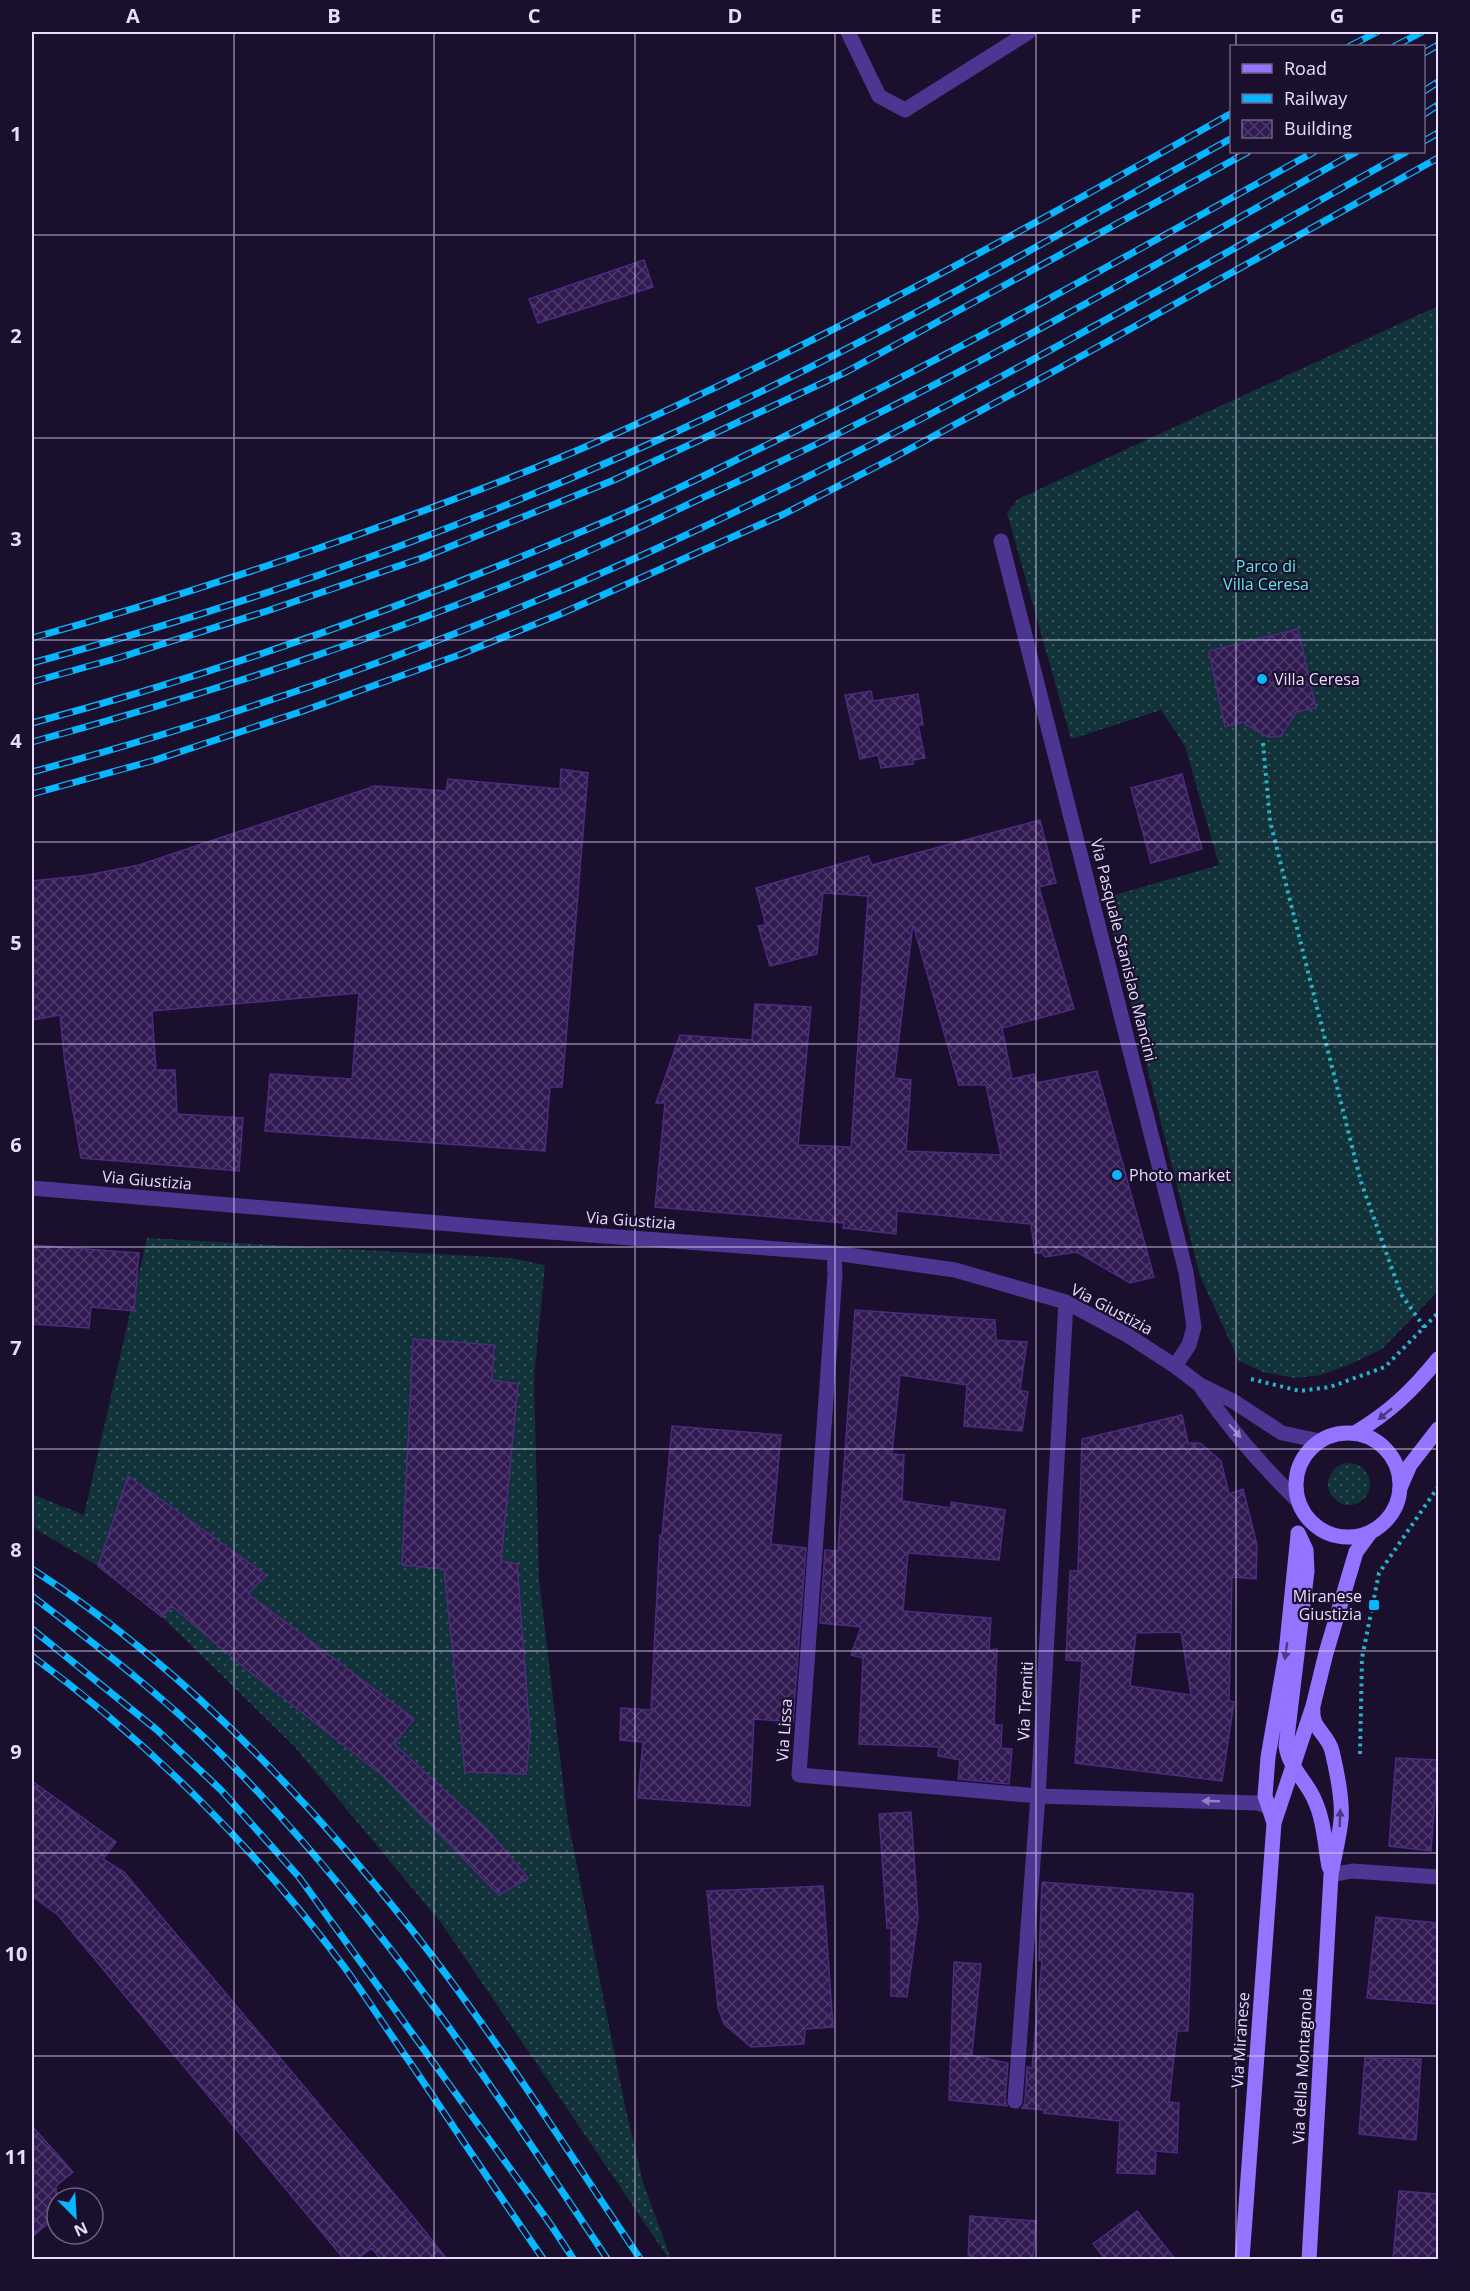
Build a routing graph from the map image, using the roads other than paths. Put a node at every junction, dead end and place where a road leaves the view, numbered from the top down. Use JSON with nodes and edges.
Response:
{"nodes":[{"id":1,"x":848,"y":32,"type":"edge"},
{"id":2,"x":1029,"y":32,"type":"edge"},
{"id":3,"x":1001,"y":540,"type":"dead end"},
{"id":4,"x":32,"y":1188,"type":"edge"},
{"id":5,"x":834,"y":1253,"type":"junction"},
{"id":6,"x":1066,"y":1302,"type":"junction"},
{"id":7,"x":1438,"y":1359,"type":"edge"},
{"id":8,"x":1175,"y":1366,"type":"junction"},
{"id":9,"x":1200,"y":1385,"type":"junction"},
{"id":10,"x":1438,"y":1429,"type":"edge"},
{"id":11,"x":1355,"y":1433,"type":"junction"},
{"id":12,"x":1320,"y":1441,"type":"junction"},
{"id":13,"x":1401,"y":1488,"type":"junction"},
{"id":14,"x":1300,"y":1505,"type":"junction"},
{"id":15,"x":1298,"y":1533,"type":"junction"},
{"id":16,"x":1370,"y":1533,"type":"junction"},
{"id":17,"x":1313,"y":1706,"type":"junction"},
{"id":18,"x":1292,"y":1765,"type":"junction"},
{"id":19,"x":1038,"y":1796,"type":"junction"},
{"id":20,"x":1275,"y":1804,"type":"junction"},
{"id":21,"x":1318,"y":1808,"type":"junction"},
{"id":22,"x":1330,"y":1875,"type":"junction"},
{"id":23,"x":1438,"y":1877,"type":"edge"},
{"id":24,"x":1015,"y":2101,"type":"dead end"},
{"id":25,"x":1242,"y":2259,"type":"edge"},
{"id":26,"x":1309,"y":2259,"type":"edge"}],
"edges":[{"from":1,"to":2,"type":"street"},
{"from":3,"to":8,"type":"street","name":"Via Pasquale Stanislao Mancini"},
{"from":4,"to":5,"type":"street","name":"Via Giustizia"},
{"from":5,"to":6,"type":"street","name":"Via Giustizia"},
{"from":5,"to":19,"type":"street","name":"Via Lissa"},
{"from":6,"to":8,"type":"street","name":"Via Giustizia"},
{"from":6,"to":19,"type":"street","name":"Via Tremiti"},
{"from":7,"to":11,"type":"street","one_way":true},
{"from":8,"to":9,"type":"street","name":"Via Giustizia"},
{"from":9,"to":12,"type":"street","name":"Via Giustizia"},
{"from":9,"to":14,"type":"street","name":"Via Giustizia","one_way":true},
{"from":10,"to":13,"type":"street"},
{"from":11,"to":12,"type":"street"},
{"from":11,"to":13,"type":"street"},
{"from":12,"to":14,"type":"street"},
{"from":13,"to":16,"type":"street"},
{"from":14,"to":15,"type":"street","name":"Via Miranese"},
{"from":14,"to":16,"type":"street"},
{"from":15,"to":18,"type":"street"},
{"from":15,"to":20,"type":"street","name":"Via Miranese","one_way":true},
{"from":16,"to":17,"type":"street"},
{"from":17,"to":18,"type":"street"},
{"from":22,"to":17,"type":"street","one_way":true},
{"from":18,"to":20,"type":"street"},
{"from":18,"to":21,"type":"street"},
{"from":20,"to":19,"type":"street","name":"Via Lissa","one_way":true},
{"from":19,"to":24,"type":"street","name":"Via Tremiti"},
{"from":20,"to":21,"type":"street"},
{"from":20,"to":25,"type":"street","name":"Via Miranese"},
{"from":21,"to":22,"type":"street"},
{"from":22,"to":23,"type":"street"},
{"from":22,"to":26,"type":"street","name":"Via della Montagnola"}]}
